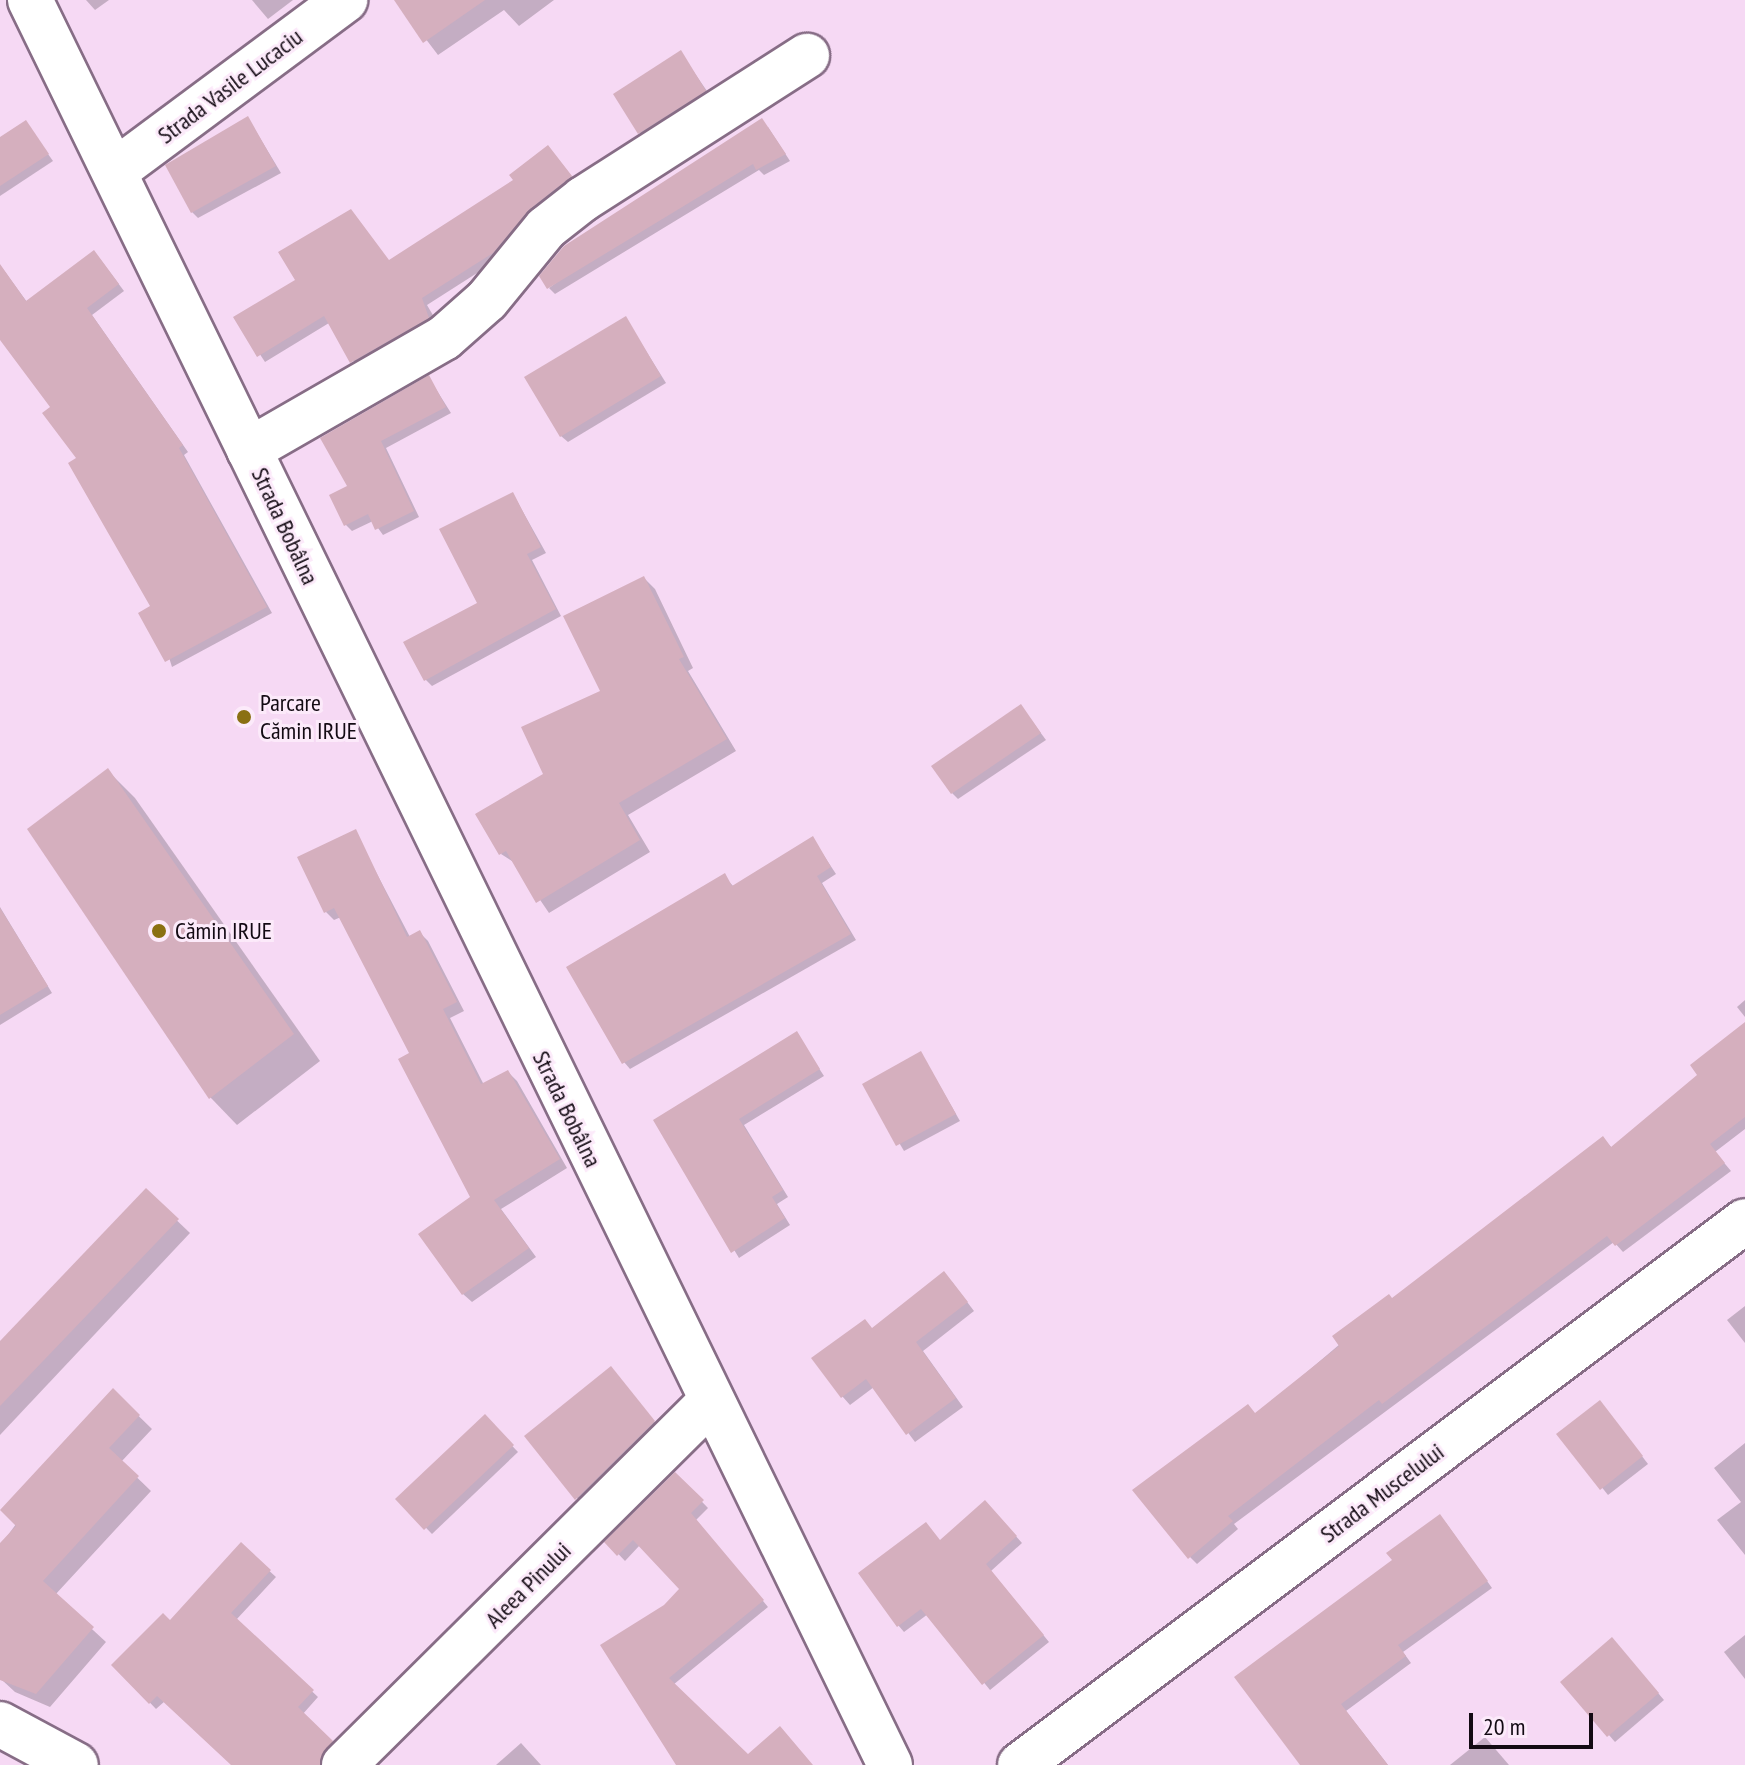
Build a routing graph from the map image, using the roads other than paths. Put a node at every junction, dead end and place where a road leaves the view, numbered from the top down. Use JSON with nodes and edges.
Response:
{"nodes":[{"id":1,"x":30,"y":0,"type":"edge"},
{"id":2,"x":345,"y":0,"type":"edge"},
{"id":3,"x":807,"y":56,"type":"dead end"},
{"id":4,"x":115,"y":171,"type":"junction"},
{"id":5,"x":249,"y":450,"type":"junction"},
{"id":6,"x":1745,"y":1221,"type":"edge"},
{"id":7,"x":709,"y":1403,"type":"junction"},
{"id":8,"x":0,"y":1724,"type":"edge"},
{"id":9,"x":76,"y":1765,"type":"edge"},
{"id":10,"x":344,"y":1765,"type":"edge"},
{"id":11,"x":890,"y":1765,"type":"edge"},
{"id":12,"x":1020,"y":1765,"type":"edge"}],
"edges":[{"from":1,"to":4,"type":"street","name":"Strada Bobâlna"},
{"from":2,"to":4,"type":"street","name":"Strada Vasile Lucaciu"},
{"from":3,"to":5,"type":"street","name":"Strada Bobâlna"},
{"from":4,"to":5,"type":"street","name":"Strada Bobâlna"},
{"from":5,"to":7,"type":"street","name":"Strada Bobâlna"},
{"from":6,"to":12,"type":"street","name":"Strada Muscelului"},
{"from":7,"to":10,"type":"street","name":"Aleea Pinului"},
{"from":7,"to":11,"type":"street","name":"Strada Bobâlna"},
{"from":8,"to":9,"type":"street"}]}
